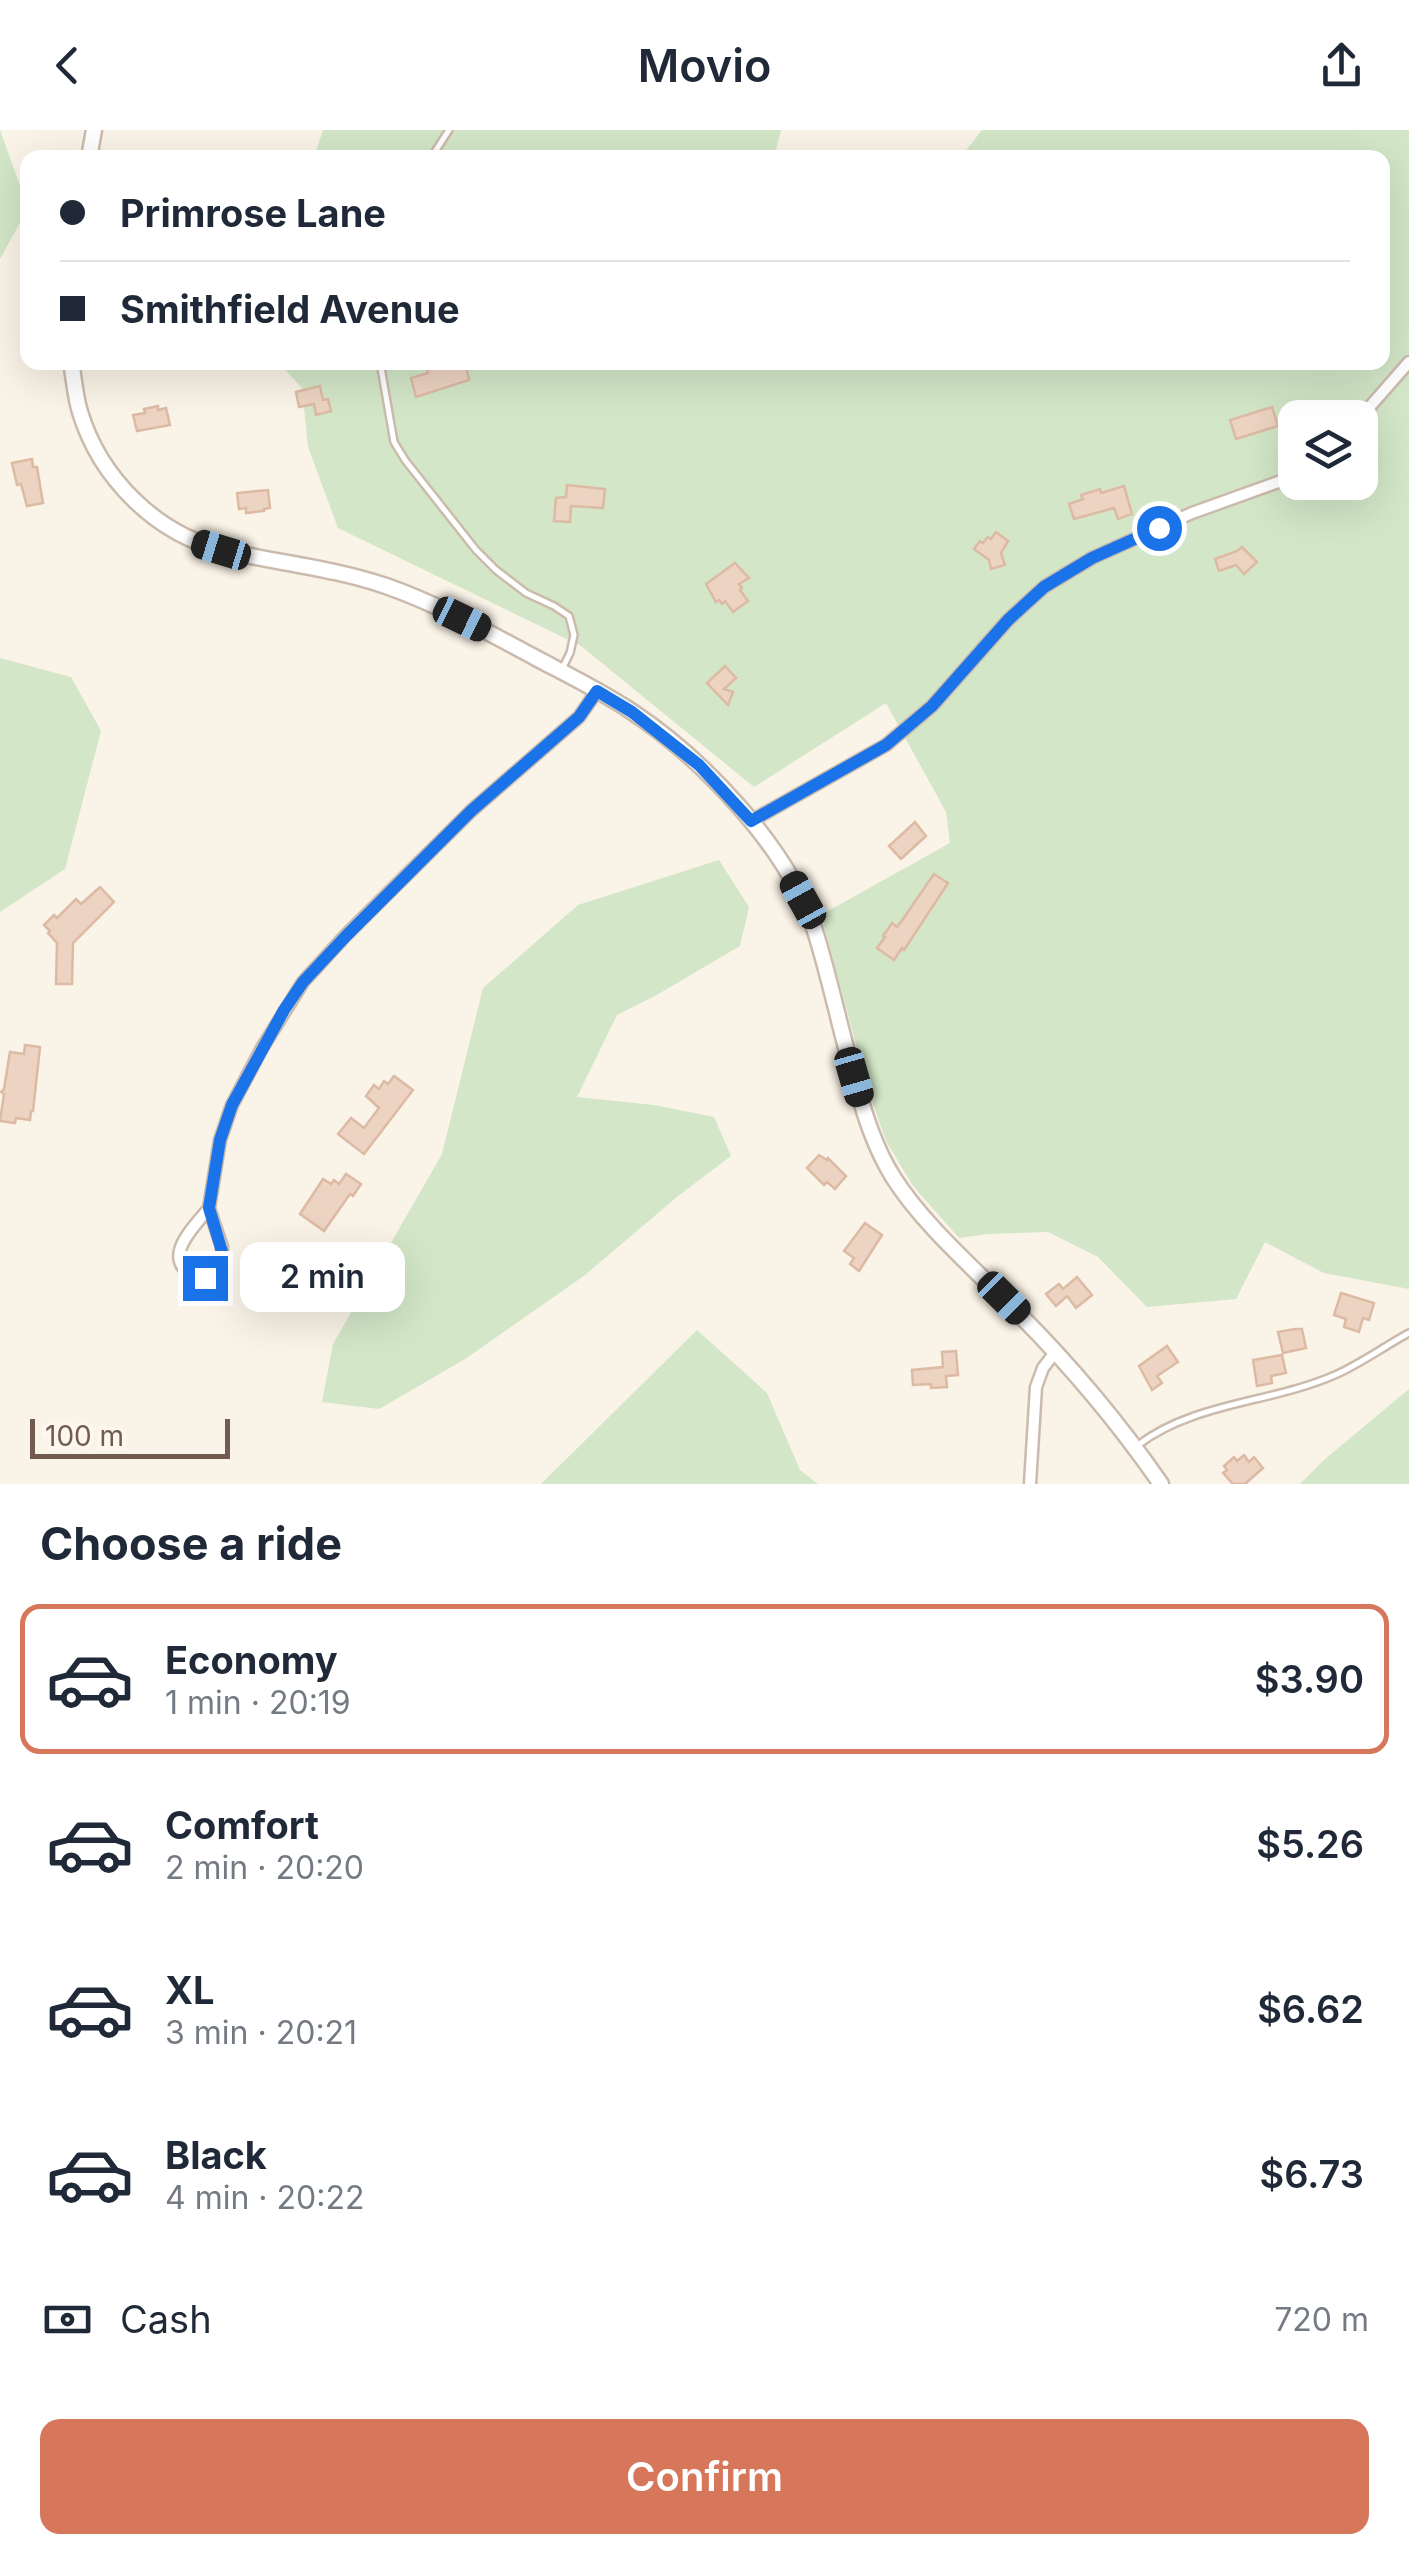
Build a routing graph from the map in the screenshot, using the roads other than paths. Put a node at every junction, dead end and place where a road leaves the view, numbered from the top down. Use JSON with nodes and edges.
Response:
{"nodes":[{"id":1,"x":1409,"y":362,"type":"edge"},
{"id":2,"x":72,"y":370,"type":"edge"},
{"id":3,"x":381,"y":370,"type":"edge"},
{"id":4,"x":1376,"y":400,"type":"edge"},
{"id":5,"x":1278,"y":482,"type":"edge"},
{"id":6,"x":561,"y":671,"type":"junction"},
{"id":7,"x":597,"y":691,"type":"junction"},
{"id":8,"x":751,"y":821,"type":"junction"},
{"id":9,"x":209,"y":1208,"type":"junction"},
{"id":10,"x":1409,"y":1332,"type":"edge"},
{"id":11,"x":1056,"y":1352,"type":"junction"},
{"id":12,"x":1136,"y":1447,"type":"junction"},
{"id":13,"x":1030,"y":1484,"type":"edge"},
{"id":14,"x":1160,"y":1484,"type":"edge"}],
"edges":[{"from":1,"to":4,"type":"street"},
{"from":2,"to":6,"type":"street"},
{"from":3,"to":6,"type":"lane"},
{"from":5,"to":8,"type":"street"},
{"from":6,"to":7,"type":"street"},
{"from":7,"to":8,"type":"street"},
{"from":7,"to":9,"type":"street"},
{"from":8,"to":11,"type":"street"},
{"from":9,"to":9,"type":"street"},
{"from":10,"to":12,"type":"lane"},
{"from":11,"to":12,"type":"street"},
{"from":11,"to":13,"type":"street"},
{"from":12,"to":14,"type":"street"}]}
